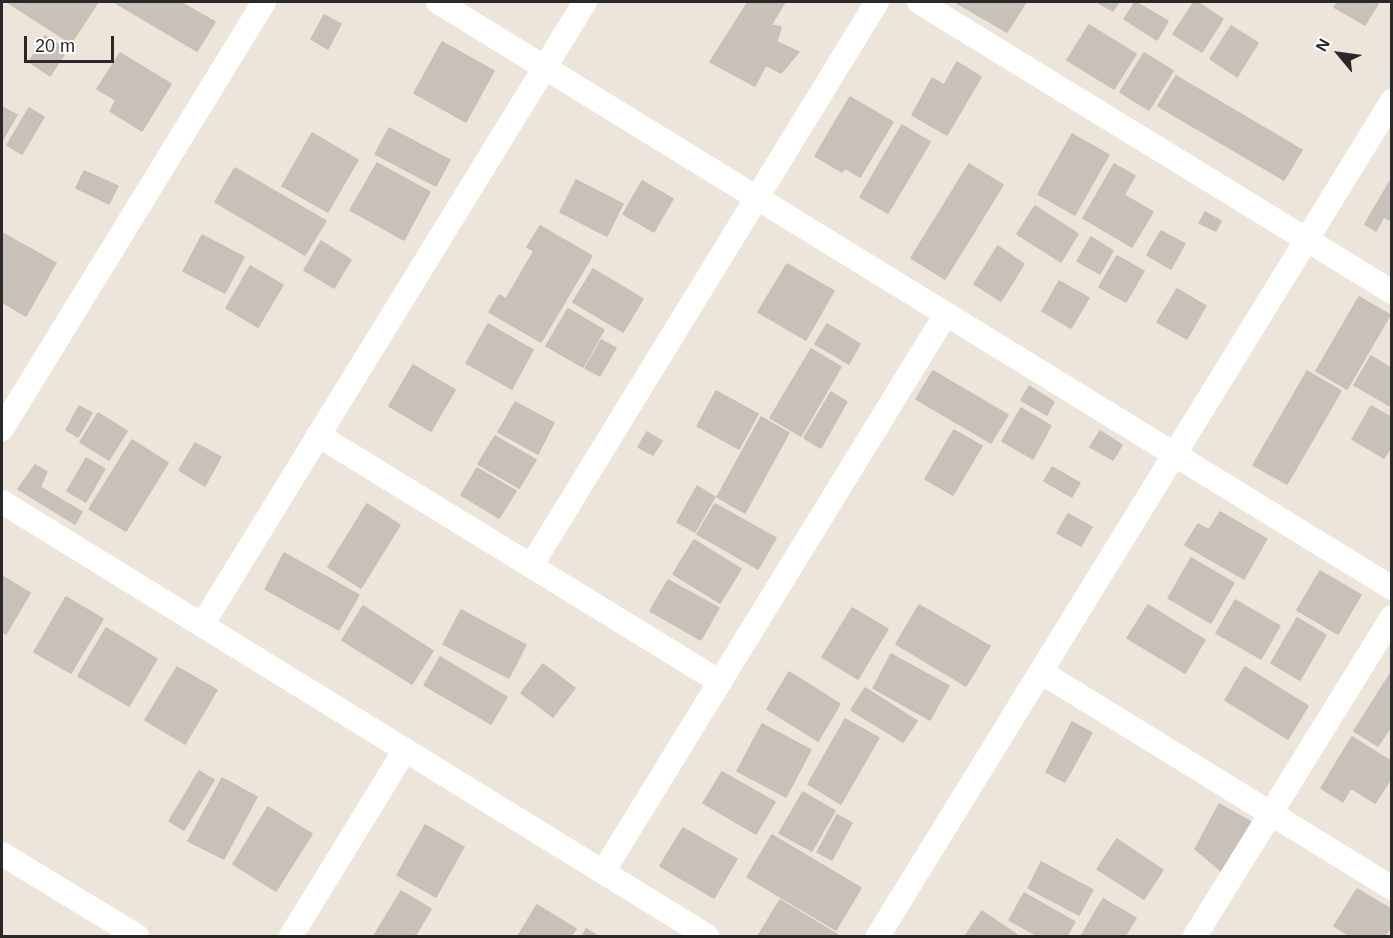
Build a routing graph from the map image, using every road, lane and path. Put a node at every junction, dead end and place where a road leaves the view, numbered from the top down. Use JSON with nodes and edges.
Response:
{"nodes":[{"id":1,"x":264,"y":2,"type":"edge"},
{"id":2,"x":438,"y":2,"type":"edge"},
{"id":3,"x":585,"y":2,"type":"edge"},
{"id":4,"x":877,"y":2,"type":"edge"},
{"id":5,"x":919,"y":2,"type":"edge"},
{"id":6,"x":544,"y":67,"type":"junction"},
{"id":7,"x":1392,"y":101,"type":"edge"},
{"id":8,"x":757,"y":198,"type":"junction"},
{"id":9,"x":1306,"y":240,"type":"junction"},
{"id":10,"x":1392,"y":292,"type":"edge"},
{"id":11,"x":946,"y":314,"type":"junction"},
{"id":12,"x":2,"y":429,"type":"edge"},
{"id":13,"x":318,"y":435,"type":"junction"},
{"id":14,"x":1174,"y":454,"type":"junction"},
{"id":15,"x":2,"y":502,"type":"edge"},
{"id":16,"x":531,"y":566,"type":"junction"},
{"id":17,"x":1392,"y":588,"type":"edge"},
{"id":18,"x":1392,"y":617,"type":"edge"},
{"id":19,"x":201,"y":625,"type":"junction"},
{"id":20,"x":1041,"y":672,"type":"junction"},
{"id":21,"x":720,"y":682,"type":"junction"},
{"id":22,"x":405,"y":750,"type":"junction"},
{"id":23,"x":1271,"y":813,"type":"junction"},
{"id":24,"x":2,"y":854,"type":"edge"},
{"id":25,"x":603,"y":872,"type":"junction"},
{"id":26,"x":1392,"y":888,"type":"edge"},
{"id":27,"x":137,"y":936,"type":"edge"},
{"id":28,"x":291,"y":936,"type":"edge"},
{"id":29,"x":707,"y":936,"type":"edge"},
{"id":30,"x":878,"y":936,"type":"edge"},
{"id":31,"x":1195,"y":936,"type":"edge"}],
"edges":[{"from":1,"to":12,"type":"street"},
{"from":2,"to":6,"type":"street"},
{"from":3,"to":6,"type":"street"},
{"from":4,"to":8,"type":"street"},
{"from":5,"to":9,"type":"street"},
{"from":6,"to":8,"type":"street"},
{"from":6,"to":13,"type":"street"},
{"from":7,"to":9,"type":"street"},
{"from":8,"to":11,"type":"street"},
{"from":8,"to":16,"type":"street"},
{"from":9,"to":10,"type":"street"},
{"from":9,"to":14,"type":"street"},
{"from":11,"to":14,"type":"street"},
{"from":11,"to":21,"type":"street"},
{"from":13,"to":16,"type":"street"},
{"from":13,"to":19,"type":"street"},
{"from":14,"to":17,"type":"street"},
{"from":14,"to":20,"type":"street"},
{"from":15,"to":19,"type":"street"},
{"from":16,"to":21,"type":"street"},
{"from":18,"to":23,"type":"street"},
{"from":19,"to":22,"type":"street"},
{"from":20,"to":23,"type":"street"},
{"from":20,"to":30,"type":"street"},
{"from":21,"to":25,"type":"street"},
{"from":22,"to":25,"type":"street"},
{"from":22,"to":28,"type":"street"},
{"from":23,"to":26,"type":"street"},
{"from":23,"to":31,"type":"street"},
{"from":24,"to":27,"type":"street"},
{"from":25,"to":29,"type":"street"}]}
